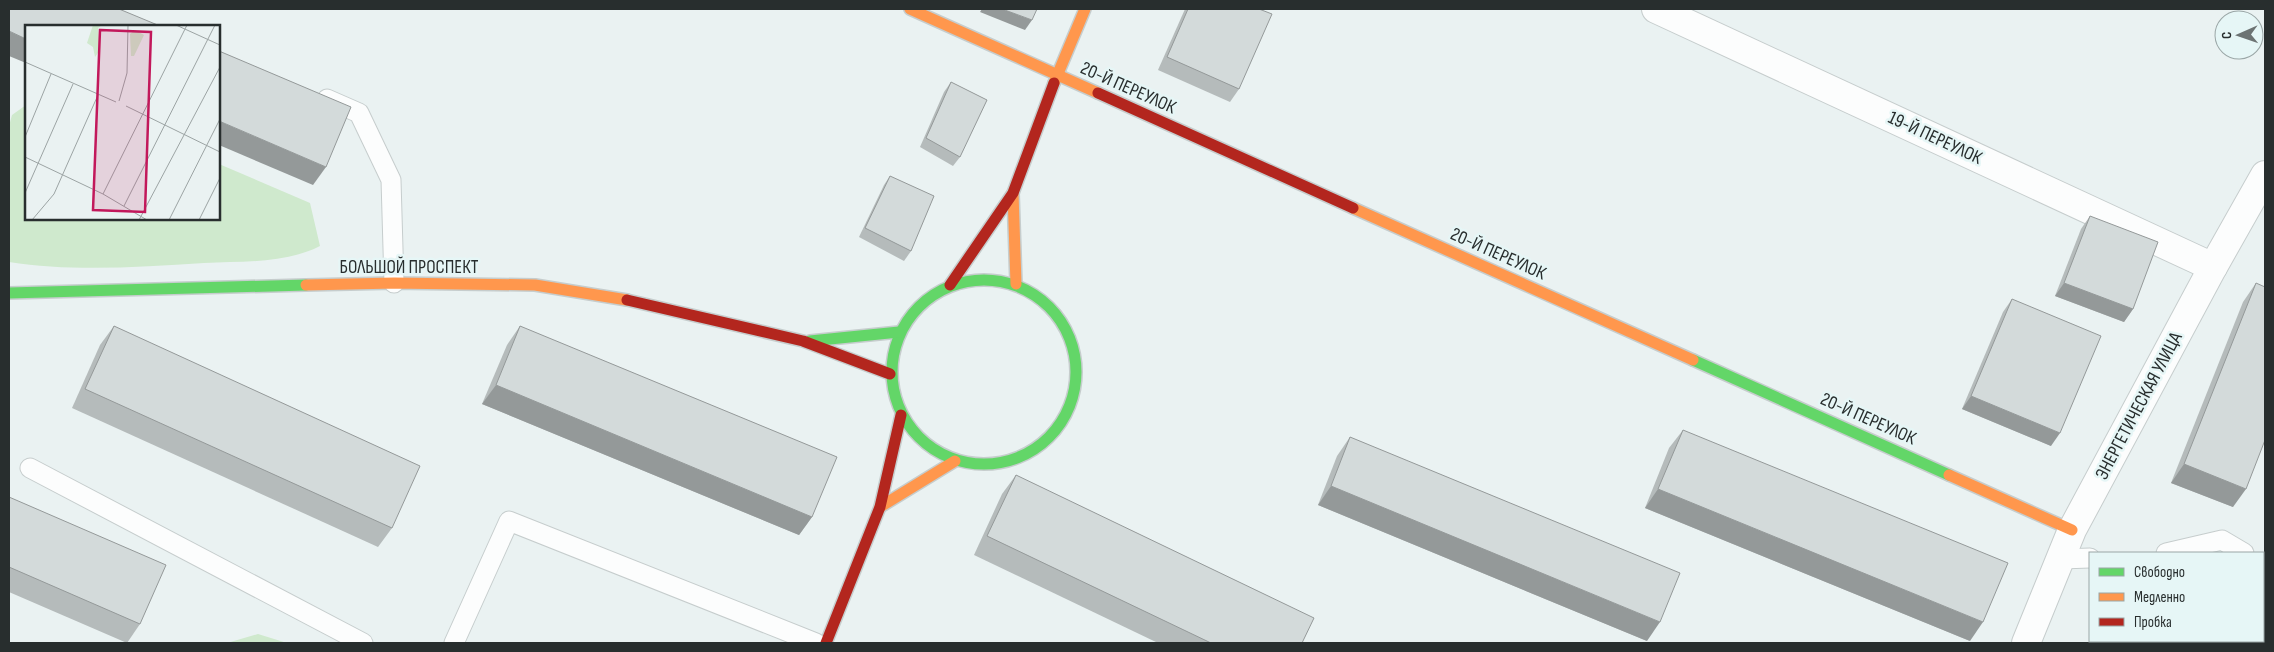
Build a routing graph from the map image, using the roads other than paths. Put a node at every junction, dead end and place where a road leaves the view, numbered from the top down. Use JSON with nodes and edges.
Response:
{"nodes":[{"id":1,"x":910,"y":9,"type":"edge"},
{"id":2,"x":1085,"y":9,"type":"edge"},
{"id":3,"x":1656,"y":9,"type":"edge"},
{"id":4,"x":1057,"y":76,"type":"junction"},
{"id":5,"x":306,"y":91,"type":"edge"},
{"id":6,"x":2265,"y":175,"type":"edge"},
{"id":7,"x":1013,"y":193,"type":"junction"},
{"id":8,"x":2213,"y":267,"type":"junction"},
{"id":9,"x":394,"y":282,"type":"junction"},
{"id":10,"x":1016,"y":284,"type":"junction"},
{"id":11,"x":950,"y":285,"type":"junction"},
{"id":12,"x":9,"y":292,"type":"edge"},
{"id":13,"x":899,"y":332,"type":"junction"},
{"id":14,"x":803,"y":341,"type":"junction"},
{"id":15,"x":890,"y":374,"type":"junction"},
{"id":16,"x":901,"y":415,"type":"junction"},
{"id":17,"x":955,"y":461,"type":"junction"},
{"id":18,"x":30,"y":468,"type":"dead end"},
{"id":19,"x":880,"y":507,"type":"junction"},
{"id":20,"x":2072,"y":530,"type":"junction"},
{"id":21,"x":2170,"y":552,"type":"edge"},
{"id":22,"x":2242,"y":552,"type":"edge"},
{"id":23,"x":2089,"y":558,"type":"edge"},
{"id":24,"x":2061,"y":559,"type":"junction"},
{"id":25,"x":363,"y":643,"type":"edge"},
{"id":26,"x":454,"y":643,"type":"edge"},
{"id":27,"x":816,"y":643,"type":"edge"},
{"id":28,"x":826,"y":643,"type":"edge"},
{"id":29,"x":2026,"y":643,"type":"edge"}],
"edges":[{"from":1,"to":4,"type":"street","name":"20-Й ПЕРЕУЛОК"},
{"from":2,"to":4,"type":"street"},
{"from":3,"to":8,"type":"street","name":"19-Й ПЕРЕУЛОК"},
{"from":4,"to":7,"type":"street"},
{"from":4,"to":20,"type":"street","name":"20-Й ПЕРЕУЛОК"},
{"from":5,"to":9,"type":"lane"},
{"from":6,"to":8,"type":"street","name":"ЭНЕРГЕТИЧЕСКАЯ УЛИЦА"},
{"from":7,"to":10,"type":"street"},
{"from":7,"to":11,"type":"street"},
{"from":8,"to":20,"type":"street","name":"ЭНЕРГЕТИЧЕСКАЯ УЛИЦА"},
{"from":9,"to":12,"type":"street","name":"БОЛЬШОЙ ПРОСПЕКТ"},
{"from":9,"to":14,"type":"street","name":"БОЛЬШОЙ ПРОСПЕКТ"},
{"from":10,"to":11,"type":"street"},
{"from":10,"to":17,"type":"street"},
{"from":11,"to":13,"type":"street"},
{"from":13,"to":14,"type":"street","name":"БОЛЬШОЙ ПРОСПЕКТ"},
{"from":13,"to":15,"type":"street"},
{"from":14,"to":15,"type":"street","name":"БОЛЬШОЙ ПРОСПЕКТ"},
{"from":15,"to":16,"type":"street"},
{"from":16,"to":17,"type":"street"},
{"from":16,"to":19,"type":"street"},
{"from":17,"to":19,"type":"street"},
{"from":18,"to":25,"type":"lane"},
{"from":19,"to":28,"type":"street"},
{"from":20,"to":24,"type":"street","name":"ЭНЕРГЕТИЧЕСКАЯ УЛИЦА"},
{"from":21,"to":22,"type":"lane"},
{"from":23,"to":24,"type":"lane"},
{"from":24,"to":29,"type":"street","name":"ЭНЕРГЕТИЧЕСКАЯ УЛИЦА"},
{"from":26,"to":27,"type":"lane"}]}
